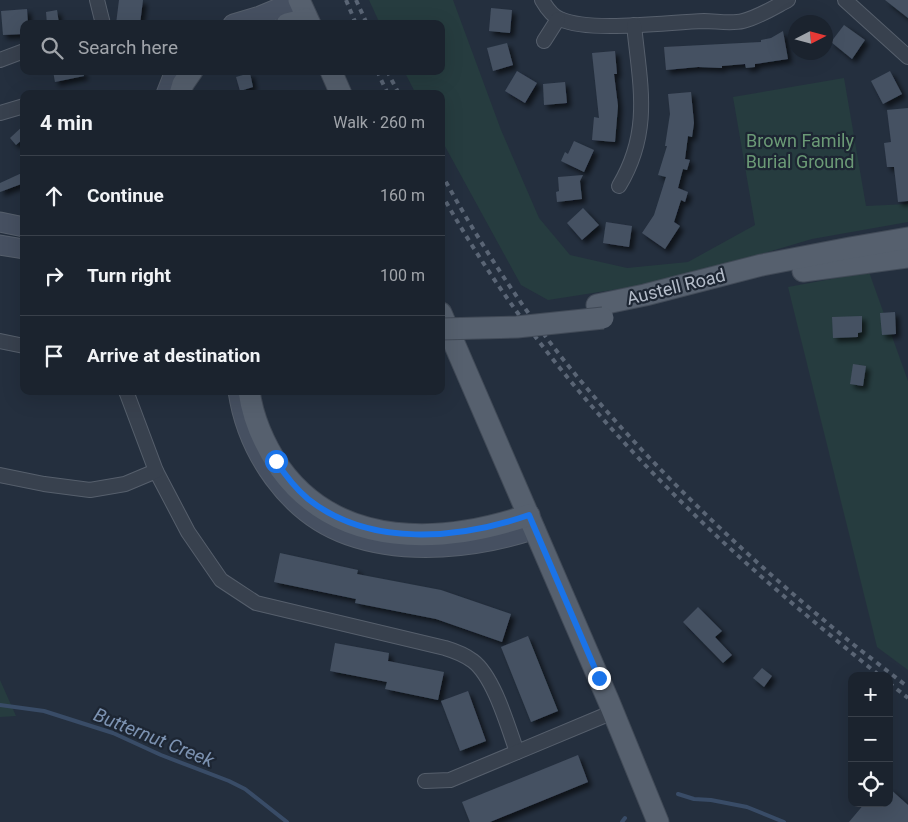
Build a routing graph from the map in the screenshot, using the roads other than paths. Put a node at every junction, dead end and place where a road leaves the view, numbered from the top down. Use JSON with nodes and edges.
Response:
{"nodes":[{"id":1,"x":97,"y":0,"type":"edge"},
{"id":2,"x":542,"y":0,"type":"edge"},
{"id":3,"x":788,"y":0,"type":"edge"},
{"id":4,"x":845,"y":0,"type":"edge"},
{"id":5,"x":300,"y":13,"type":"edge"},
{"id":6,"x":558,"y":19,"type":"junction"},
{"id":7,"x":102,"y":20,"type":"edge"},
{"id":8,"x":246,"y":20,"type":"edge"},
{"id":9,"x":634,"y":25,"type":"junction"},
{"id":10,"x":544,"y":41,"type":"dead end"},
{"id":11,"x":20,"y":52,"type":"edge"},
{"id":12,"x":908,"y":57,"type":"edge"},
{"id":13,"x":0,"y":60,"type":"edge"},
{"id":14,"x":173,"y":75,"type":"edge"},
{"id":15,"x":189,"y":75,"type":"edge"},
{"id":16,"x":333,"y":75,"type":"edge"},
{"id":17,"x":168,"y":90,"type":"edge"},
{"id":18,"x":181,"y":90,"type":"edge"},
{"id":19,"x":340,"y":90,"type":"edge"},
{"id":20,"x":20,"y":107,"type":"edge"},
{"id":21,"x":0,"y":113,"type":"edge"},
{"id":22,"x":618,"y":186,"type":"dead end"},
{"id":23,"x":0,"y":222,"type":"edge"},
{"id":24,"x":20,"y":226,"type":"edge"},
{"id":25,"x":908,"y":238,"type":"edge"},
{"id":26,"x":0,"y":245,"type":"edge"},
{"id":27,"x":20,"y":248,"type":"edge"},
{"id":28,"x":908,"y":257,"type":"edge"},
{"id":29,"x":600,"y":311,"type":"junction"},
{"id":30,"x":445,"y":314,"type":"edge"},
{"id":31,"x":445,"y":323,"type":"edge"},
{"id":32,"x":445,"y":329,"type":"edge"},
{"id":33,"x":0,"y":341,"type":"edge"},
{"id":34,"x":20,"y":345,"type":"edge"},
{"id":35,"x":128,"y":395,"type":"edge"},
{"id":36,"x":239,"y":395,"type":"edge"},
{"id":37,"x":250,"y":395,"type":"edge"},
{"id":38,"x":156,"y":471,"type":"junction"},
{"id":39,"x":0,"y":475,"type":"edge"},
{"id":40,"x":532,"y":522,"type":"junction"},
{"id":41,"x":613,"y":712,"type":"junction"},
{"id":42,"x":517,"y":752,"type":"junction"},
{"id":43,"x":425,"y":781,"type":"dead end"},
{"id":44,"x":658,"y":822,"type":"edge"}],
"edges":[{"from":1,"to":7,"type":"street"},
{"from":2,"to":6,"type":"street"},
{"from":3,"to":9,"type":"street"},
{"from":4,"to":12,"type":"street"},
{"from":5,"to":8,"type":"main road"},
{"from":6,"to":9,"type":"street"},
{"from":6,"to":10,"type":"street"},
{"from":9,"to":22,"type":"street"},
{"from":11,"to":13,"type":"street"},
{"from":14,"to":17,"type":"main road"},
{"from":15,"to":18,"type":"main road"},
{"from":16,"to":19,"type":"main road"},
{"from":20,"to":21,"type":"street"},
{"from":23,"to":24,"type":"main road"},
{"from":25,"to":29,"type":"main road","name":"Austell Road"},
{"from":26,"to":27,"type":"main road"},
{"from":28,"to":29,"type":"main road","name":"Austell Road"},
{"from":29,"to":30,"type":"main road","name":"Austell Road"},
{"from":29,"to":32,"type":"main road","name":"Austell Road","bridge":true},
{"from":31,"to":40,"type":"main road"},
{"from":33,"to":34,"type":"street"},
{"from":35,"to":38,"type":"street"},
{"from":36,"to":40,"type":"main road"},
{"from":37,"to":40,"type":"main road"},
{"from":38,"to":39,"type":"street"},
{"from":38,"to":42,"type":"street"},
{"from":40,"to":41,"type":"main road"},
{"from":41,"to":42,"type":"street"},
{"from":41,"to":44,"type":"main road"},
{"from":42,"to":43,"type":"street"}]}
